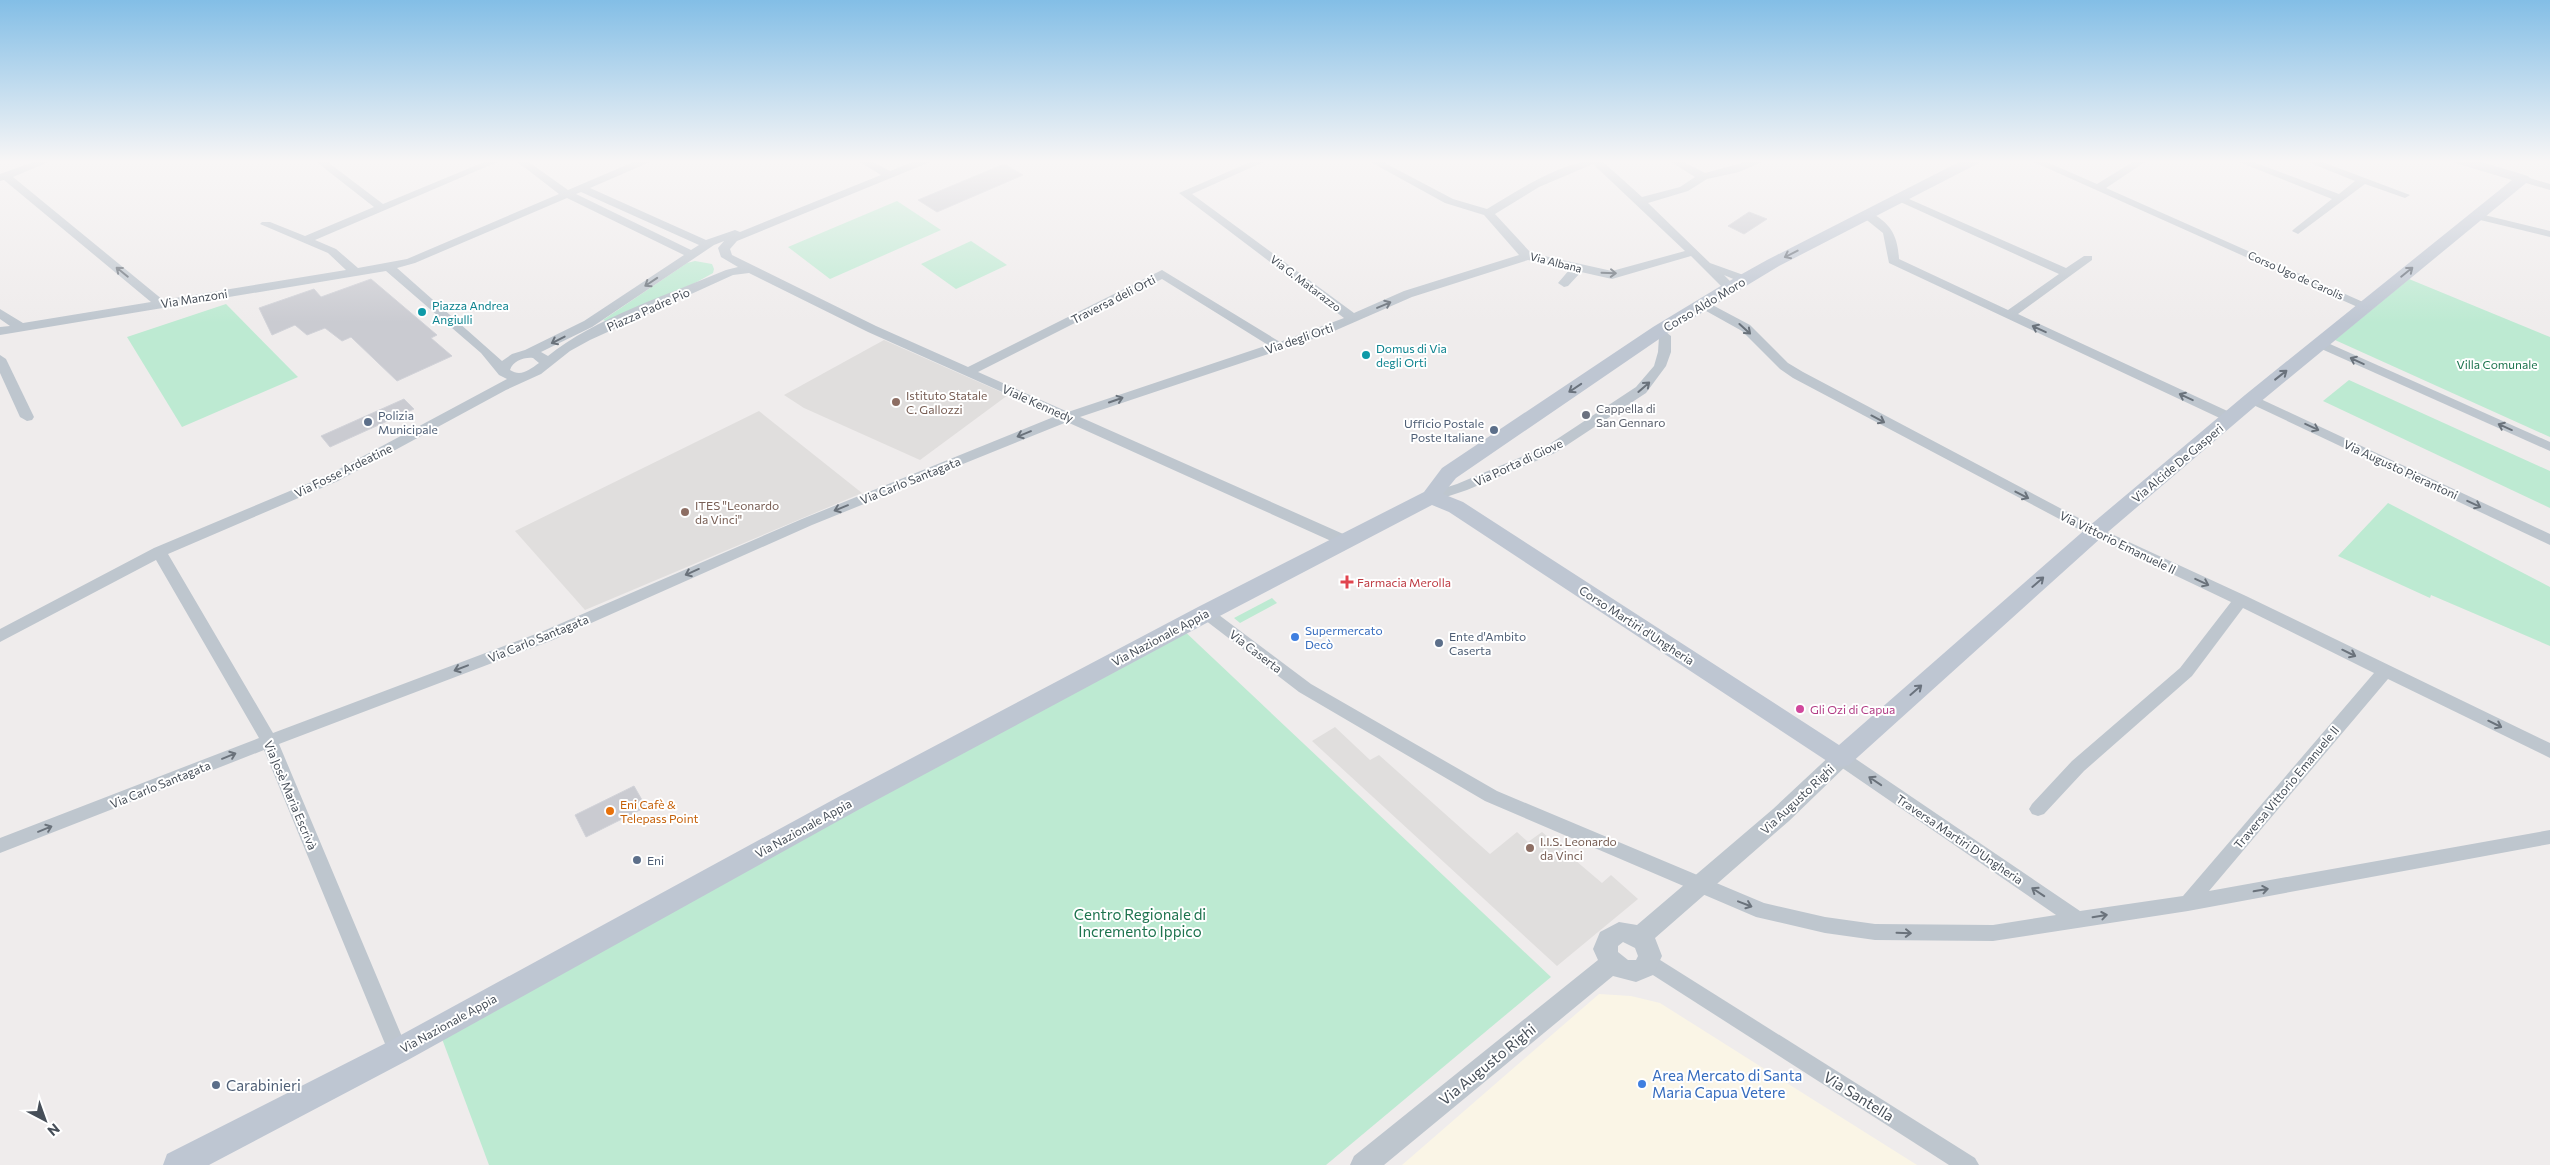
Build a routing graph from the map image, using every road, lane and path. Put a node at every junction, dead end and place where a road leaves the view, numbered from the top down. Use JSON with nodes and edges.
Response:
{"nodes":[{"id":1,"x":50,"y":214,"type":"edge"},
{"id":2,"x":363,"y":214,"type":"edge"},
{"id":3,"x":517,"y":214,"type":"edge"},
{"id":4,"x":609,"y":214,"type":"edge"},
{"id":5,"x":639,"y":214,"type":"edge"},
{"id":6,"x":784,"y":214,"type":"edge"},
{"id":7,"x":790,"y":214,"type":"edge"},
{"id":8,"x":1213,"y":214,"type":"edge"},
{"id":9,"x":1489,"y":214,"type":"edge"},
{"id":10,"x":1654,"y":214,"type":"edge"},
{"id":11,"x":1937,"y":214,"type":"edge"},
{"id":12,"x":2158,"y":214,"type":"edge"},
{"id":13,"x":2319,"y":214,"type":"edge"},
{"id":14,"x":1867,"y":215,"type":"joint"},
{"id":15,"x":2476,"y":216,"type":"joint"},
{"id":16,"x":266,"y":224,"type":"dead end"},
{"id":17,"x":2298,"y":231,"type":"dead end"},
{"id":18,"x":2550,"y":234,"type":"edge"},
{"id":19,"x":307,"y":239,"type":"junction"},
{"id":20,"x":707,"y":245,"type":"junction"},
{"id":21,"x":1690,"y":252,"type":"junction"},
{"id":22,"x":692,"y":255,"type":"junction"},
{"id":23,"x":1527,"y":256,"type":"junction"},
{"id":24,"x":727,"y":257,"type":"junction"},
{"id":25,"x":2088,"y":258,"type":"dead end"},
{"id":26,"x":411,"y":261,"type":"junction"},
{"id":27,"x":1702,"y":262,"type":"junction"},
{"id":28,"x":389,"y":268,"type":"junction"},
{"id":29,"x":1578,"y":268,"type":"junction"},
{"id":30,"x":750,"y":269,"type":"junction"},
{"id":31,"x":354,"y":271,"type":"junction"},
{"id":32,"x":2067,"y":272,"type":"junction"},
{"id":33,"x":1746,"y":280,"type":"junction"},
{"id":34,"x":710,"y":281,"type":"junction"},
{"id":35,"x":407,"y":282,"type":"junction"},
{"id":36,"x":1564,"y":282,"type":"dead end"},
{"id":37,"x":1730,"y":288,"type":"junction"},
{"id":38,"x":160,"y":303,"type":"junction"},
{"id":39,"x":1703,"y":304,"type":"junction"},
{"id":40,"x":2366,"y":306,"type":"junction"},
{"id":41,"x":0,"y":313,"type":"edge"},
{"id":42,"x":2008,"y":315,"type":"junction"},
{"id":43,"x":1352,"y":318,"type":"junction"},
{"id":44,"x":593,"y":327,"type":"junction"},
{"id":45,"x":22,"y":328,"type":"junction"},
{"id":46,"x":0,"y":331,"type":"edge"},
{"id":47,"x":1659,"y":331,"type":"junction"},
{"id":48,"x":2321,"y":344,"type":"junction"},
{"id":49,"x":1278,"y":346,"type":"junction"},
{"id":50,"x":486,"y":350,"type":"junction"},
{"id":51,"x":524,"y":354,"type":"junction"},
{"id":52,"x":0,"y":359,"type":"edge"},
{"id":53,"x":545,"y":364,"type":"junction"},
{"id":54,"x":503,"y":371,"type":"junction"},
{"id":55,"x":968,"y":372,"type":"junction"},
{"id":56,"x":525,"y":376,"type":"junction"},
{"id":57,"x":2252,"y":399,"type":"junction"},
{"id":58,"x":1070,"y":416,"type":"junction"},
{"id":59,"x":26,"y":417,"type":"dead end"},
{"id":60,"x":2231,"y":418,"type":"junction"},
{"id":61,"x":2550,"y":447,"type":"edge"},
{"id":62,"x":1431,"y":497,"type":"junction"},
{"id":63,"x":211,"y":530,"type":"junction"},
{"id":64,"x":2095,"y":532,"type":"junction"},
{"id":65,"x":2550,"y":540,"type":"edge"},
{"id":66,"x":1345,"y":541,"type":"junction"},
{"id":67,"x":159,"y":552,"type":"junction"},
{"id":68,"x":2241,"y":600,"type":"junction"},
{"id":69,"x":1206,"y":613,"type":"junction"},
{"id":70,"x":0,"y":636,"type":"edge"},
{"id":71,"x":2384,"y":671,"type":"junction"},
{"id":72,"x":269,"y":740,"type":"junction"},
{"id":73,"x":2550,"y":751,"type":"edge"},
{"id":74,"x":1841,"y":758,"type":"junction"},
{"id":75,"x":2038,"y":809,"type":"dead end"},
{"id":76,"x":2550,"y":837,"type":"edge"},
{"id":77,"x":0,"y":846,"type":"edge"},
{"id":78,"x":1700,"y":886,"type":"junction"},
{"id":79,"x":2188,"y":903,"type":"junction"},
{"id":80,"x":2078,"y":920,"type":"junction"},
{"id":81,"x":1640,"y":937,"type":"junction"},
{"id":82,"x":1649,"y":962,"type":"junction"},
{"id":83,"x":1612,"y":963,"type":"junction"},
{"id":84,"x":398,"y":1051,"type":"junction"},
{"id":85,"x":178,"y":1165,"type":"edge"},
{"id":86,"x":1363,"y":1165,"type":"edge"},
{"id":87,"x":1968,"y":1165,"type":"edge"}],
"edges":[{"from":38,"to":1,"type":"street","one_way":true},
{"from":2,"to":19,"type":"street"},
{"from":3,"to":26,"type":"street","name":"Via Manzoni"},
{"from":4,"to":22,"type":"street"},
{"from":5,"to":20,"type":"street"},
{"from":6,"to":20,"type":"street","name":"Via Fosse Ardeatine"},
{"from":7,"to":24,"type":"street"},
{"from":8,"to":43,"type":"street","name":"Via G. Matarazzo"},
{"from":9,"to":23,"type":"street","name":"Via Albana"},
{"from":10,"to":21,"type":"street"},
{"from":11,"to":32,"type":"street"},
{"from":12,"to":40,"type":"street","name":"Corso Ugo de Carolis"},
{"from":13,"to":17,"type":"street"},
{"from":14,"to":33,"type":"main road","name":"Corso Aldo Moro","one_way":true},
{"from":14,"to":42,"type":"street"},
{"from":15,"to":18,"type":"street"},
{"from":40,"to":15,"type":"main road","name":"Via Alcide De Gasperi","one_way":true},
{"from":16,"to":19,"type":"street"},
{"from":19,"to":31,"type":"street"},
{"from":20,"to":22,"type":"street","name":"Via Fosse Ardeatine"},
{"from":21,"to":27,"type":"street"},
{"from":29,"to":21,"type":"street","name":"Via Albana","one_way":true},
{"from":22,"to":24,"type":"street"},
{"from":22,"to":44,"type":"street","name":"Via Fosse Ardeatine","one_way":true},
{"from":23,"to":29,"type":"street","name":"Via Albana"},
{"from":43,"to":23,"type":"street","name":"Via degli Orti","one_way":true},
{"from":24,"to":30,"type":"street","name":"Viale Kennedy"},
{"from":24,"to":34,"type":"street","name":"Piazza Padre Pio"},
{"from":25,"to":32,"type":"street"},
{"from":26,"to":28,"type":"street","name":"Via Manzoni"},
{"from":26,"to":35,"type":"street"},
{"from":27,"to":33,"type":"street"},
{"from":27,"to":37,"type":"street"},
{"from":28,"to":31,"type":"street","name":"Via Manzoni"},
{"from":28,"to":35,"type":"street"},
{"from":29,"to":36,"type":"street"},
{"from":30,"to":34,"type":"street","name":"Piazza Padre Pio"},
{"from":30,"to":55,"type":"street","name":"Viale Kennedy"},
{"from":31,"to":38,"type":"street","name":"Via Manzoni"},
{"from":32,"to":42,"type":"street"},
{"from":33,"to":37,"type":"main road","name":"Corso Aldo Moro"},
{"from":34,"to":44,"type":"street","name":"Piazza Padre Pio"},
{"from":35,"to":50,"type":"street"},
{"from":37,"to":39,"type":"main road","name":"Corso Aldo Moro"},
{"from":38,"to":45,"type":"street","name":"Via Manzoni"},
{"from":39,"to":47,"type":"main road","name":"Corso Aldo Moro"},
{"from":39,"to":64,"type":"street","name":"Via Vittorio Emanuele II","one_way":true},
{"from":40,"to":48,"type":"main road","name":"Via Alcide De Gasperi"},
{"from":41,"to":45,"type":"street"},
{"from":60,"to":42,"type":"street","one_way":true},
{"from":43,"to":49,"type":"street","name":"Via degli Orti"},
{"from":44,"to":51,"type":"street","name":"Via Fosse Ardeatine","one_way":true},
{"from":44,"to":53,"type":"street","name":"Via Fosse Ardeatine"},
{"from":45,"to":46,"type":"street","name":"Via Manzoni"},
{"from":47,"to":62,"type":"main road","name":"Corso Aldo Moro","one_way":true},
{"from":62,"to":47,"type":"street","name":"Via Porta di Giove","one_way":true},
{"from":57,"to":48,"type":"main road","name":"Via Alcide De Gasperi","one_way":true},
{"from":61,"to":48,"type":"street","one_way":true},
{"from":49,"to":55,"type":"street","name":"Traversa deli Orti"},
{"from":58,"to":49,"type":"street","name":"Via degli Orti","one_way":true},
{"from":50,"to":51,"type":"street"},
{"from":50,"to":54,"type":"street"},
{"from":51,"to":53,"type":"street"},
{"from":51,"to":54,"type":"street","name":"Via Fosse Ardeatine"},
{"from":52,"to":59,"type":"street"},
{"from":53,"to":56,"type":"street","name":"Via Fosse Ardeatine"},
{"from":54,"to":56,"type":"street"},
{"from":54,"to":63,"type":"street","name":"Via Fosse Ardeatine"},
{"from":55,"to":58,"type":"street","name":"Viale Kennedy"},
{"from":56,"to":63,"type":"street","name":"Via Fosse Ardeatine"},
{"from":57,"to":60,"type":"main road","name":"Via Alcide De Gasperi"},
{"from":57,"to":65,"type":"street","name":"Via Augusto Pierantoni","one_way":true},
{"from":58,"to":66,"type":"street","name":"Viale Kennedy"},
{"from":58,"to":72,"type":"street","name":"Via Carlo Santagata","one_way":true},
{"from":60,"to":64,"type":"main road","name":"Via Alcide De Gasperi"},
{"from":62,"to":66,"type":"main road","name":"Via Nazionale Appia"},
{"from":62,"to":74,"type":"main road","name":"Corso Martiri d'Ungheria"},
{"from":63,"to":67,"type":"street","name":"Via Fosse Ardeatine"},
{"from":64,"to":68,"type":"street","name":"Via Vittorio Emanuele II","one_way":true},
{"from":74,"to":64,"type":"main road","name":"Via Alcide De Gasperi","one_way":true},
{"from":66,"to":69,"type":"main road","name":"Via Nazionale Appia"},
{"from":67,"to":70,"type":"street","name":"Via Fosse Ardeatine"},
{"from":67,"to":72,"type":"street","name":"Via Josè Maria Escrivà"},
{"from":68,"to":71,"type":"street","name":"Via Vittorio Emanuele II","one_way":true},
{"from":68,"to":75,"type":"street"},
{"from":69,"to":78,"type":"street","name":"Via Caserta"},
{"from":69,"to":84,"type":"main road","name":"Via Nazionale Appia"},
{"from":71,"to":73,"type":"street","name":"Via Vittorio Emanuele II","one_way":true},
{"from":71,"to":79,"type":"street","name":"Traversa Vittorio Emanuele II"},
{"from":77,"to":72,"type":"street","name":"Via Carlo Santagata","one_way":true},
{"from":72,"to":84,"type":"street","name":"Via Josè Maria Escrivà"},
{"from":74,"to":78,"type":"street","name":"Via Augusto Righi"},
{"from":80,"to":74,"type":"street","name":"Traversa Martiri D'Ungheria","one_way":true},
{"from":79,"to":76,"type":"street","name":"Via Caserta","one_way":true},
{"from":78,"to":80,"type":"street","name":"Via Caserta","one_way":true},
{"from":78,"to":81,"type":"street","name":"Via Augusto Righi"},
{"from":80,"to":79,"type":"street","name":"Via Caserta","one_way":true},
{"from":81,"to":82,"type":"street"},
{"from":81,"to":83,"type":"street"},
{"from":82,"to":83,"type":"street"},
{"from":82,"to":87,"type":"street","name":"Via Santella"},
{"from":83,"to":86,"type":"street","name":"Via Augusto Righi"},
{"from":84,"to":85,"type":"main road","name":"Via Nazionale Appia"}]}
